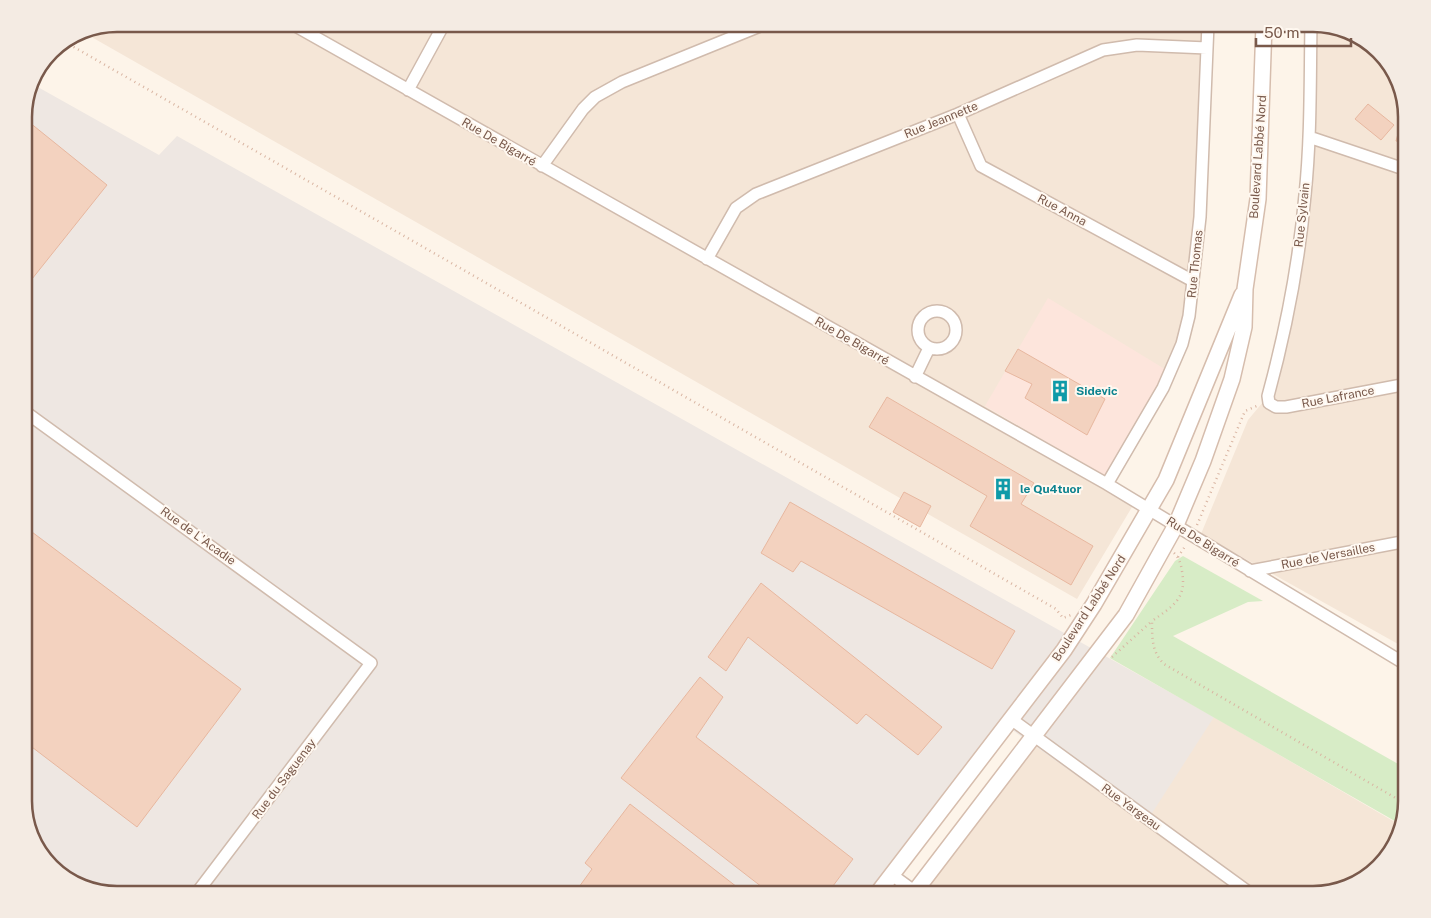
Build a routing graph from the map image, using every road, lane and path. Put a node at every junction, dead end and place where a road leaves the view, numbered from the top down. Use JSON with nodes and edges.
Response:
{"nodes":[{"id":1,"x":306,"y":32,"type":"edge"},
{"id":2,"x":440,"y":32,"type":"edge"},
{"id":3,"x":745,"y":32,"type":"edge"},
{"id":4,"x":1208,"y":32,"type":"edge"},
{"id":5,"x":1264,"y":32,"type":"edge"},
{"id":6,"x":1310,"y":32,"type":"edge"},
{"id":7,"x":72,"y":46,"type":"edge"},
{"id":8,"x":1207,"y":48,"type":"junction"},
{"id":9,"x":408,"y":90,"type":"junction"},
{"id":10,"x":958,"y":114,"type":"junction"},
{"id":11,"x":1309,"y":137,"type":"junction"},
{"id":12,"x":542,"y":166,"type":"junction"},
{"id":13,"x":1398,"y":167,"type":"edge"},
{"id":14,"x":707,"y":259,"type":"junction"},
{"id":15,"x":1193,"y":280,"type":"junction"},
{"id":16,"x":1245,"y":289,"type":"junction"},
{"id":17,"x":929,"y":348,"type":"dead end"},
{"id":18,"x":915,"y":377,"type":"junction"},
{"id":19,"x":1398,"y":386,"type":"edge"},
{"id":20,"x":1269,"y":403,"type":"junction"},
{"id":21,"x":33,"y":417,"type":"edge"},
{"id":22,"x":1107,"y":484,"type":"junction"},
{"id":23,"x":1150,"y":510,"type":"junction"},
{"id":24,"x":1176,"y":525,"type":"junction"},
{"id":25,"x":1193,"y":535,"type":"junction"},
{"id":26,"x":1398,"y":543,"type":"edge"},
{"id":27,"x":1178,"y":557,"type":"dead end"},
{"id":28,"x":1250,"y":570,"type":"junction"},
{"id":29,"x":1056,"y":609,"type":"dead end"},
{"id":30,"x":1152,"y":622,"type":"dead end"},
{"id":31,"x":1398,"y":660,"type":"edge"},
{"id":32,"x":371,"y":663,"type":"joint"},
{"id":33,"x":1089,"y":664,"type":"junction"},
{"id":34,"x":1164,"y":664,"type":"dead end"},
{"id":35,"x":1011,"y":719,"type":"junction"},
{"id":36,"x":1033,"y":735,"type":"junction"},
{"id":37,"x":1398,"y":799,"type":"edge"},
{"id":38,"x":892,"y":875,"type":"junction"},
{"id":39,"x":202,"y":886,"type":"edge"},
{"id":40,"x":883,"y":886,"type":"edge"},
{"id":41,"x":905,"y":886,"type":"edge"},
{"id":42,"x":921,"y":886,"type":"edge"},
{"id":43,"x":1240,"y":886,"type":"edge"}],
"edges":[{"from":1,"to":9,"type":"street","name":"Rue De Bigarré"},
{"from":2,"to":9,"type":"street"},
{"from":3,"to":12,"type":"street"},
{"from":4,"to":8,"type":"street","name":"Rue Thomas"},
{"from":5,"to":16,"type":"main road","name":"Boulevard Labbé Nord"},
{"from":6,"to":11,"type":"street","name":"Rue Sylvain"},
{"from":7,"to":29,"type":"path"},
{"from":8,"to":10,"type":"street","name":"Rue Jeannette"},
{"from":8,"to":15,"type":"street","name":"Rue Thomas"},
{"from":9,"to":12,"type":"street","name":"Rue De Bigarré"},
{"from":10,"to":14,"type":"street","name":"Rue Jeannette"},
{"from":10,"to":15,"type":"street","name":"Rue Anna"},
{"from":11,"to":13,"type":"street"},
{"from":11,"to":20,"type":"street","name":"Rue Sylvain"},
{"from":12,"to":14,"type":"street","name":"Rue De Bigarré"},
{"from":14,"to":18,"type":"street","name":"Rue De Bigarré"},
{"from":15,"to":22,"type":"street","name":"Rue Thomas"},
{"from":16,"to":23,"type":"main road","name":"Boulevard Labbé Nord"},
{"from":16,"to":24,"type":"main road","name":"Boulevard Labbé Nord"},
{"from":17,"to":18,"type":"street"},
{"from":18,"to":22,"type":"street","name":"Rue De Bigarré"},
{"from":19,"to":20,"type":"street","name":"Rue Lafrance"},
{"from":20,"to":25,"type":"path"},
{"from":21,"to":32,"type":"street","name":"Rue de L'Acadie"},
{"from":22,"to":23,"type":"street","name":"Rue De Bigarré"},
{"from":23,"to":24,"type":"street","name":"Rue De Bigarré"},
{"from":23,"to":35,"type":"main road","name":"Boulevard Labbé Nord"},
{"from":24,"to":25,"type":"street","name":"Rue De Bigarré"},
{"from":24,"to":33,"type":"main road","name":"Boulevard Labbé Nord"},
{"from":25,"to":27,"type":"path"},
{"from":25,"to":28,"type":"street","name":"Rue De Bigarré"},
{"from":26,"to":28,"type":"street","name":"Rue de Versailles"},
{"from":28,"to":31,"type":"street","name":"Rue De Bigarré"},
{"from":30,"to":33,"type":"path"},
{"from":32,"to":39,"type":"street","name":"Rue du Saguenay"},
{"from":33,"to":36,"type":"main road","name":"Boulevard Labbé Nord"},
{"from":34,"to":37,"type":"path"},
{"from":35,"to":36,"type":"street","name":"Rue Yargeau"},
{"from":35,"to":38,"type":"main road","name":"Boulevard Labbé Nord"},
{"from":36,"to":42,"type":"main road","name":"Boulevard Labbé Nord"},
{"from":36,"to":43,"type":"street","name":"Rue Yargeau"},
{"from":38,"to":40,"type":"main road","name":"Boulevard Labbé Nord"},
{"from":38,"to":41,"type":"street"}]}
